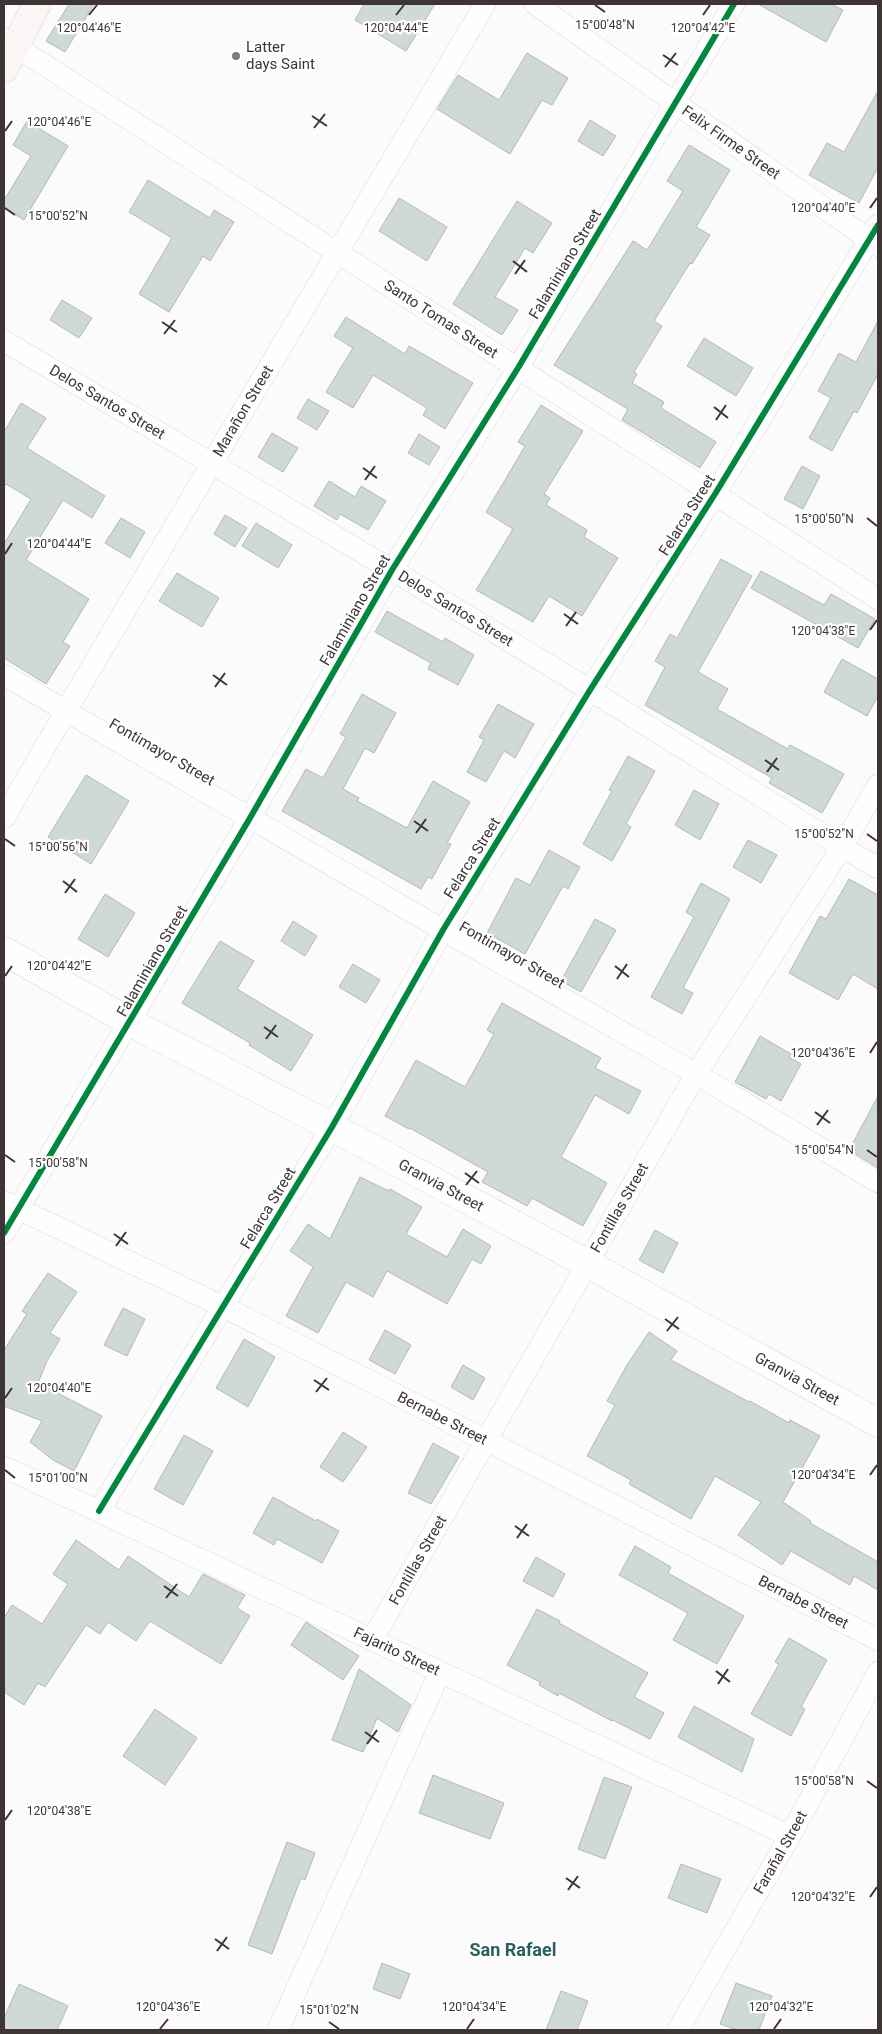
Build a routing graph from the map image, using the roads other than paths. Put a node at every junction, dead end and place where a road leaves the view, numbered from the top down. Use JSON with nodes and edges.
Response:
{"nodes":[{"id":1,"x":37,"y":4,"type":"edge"},
{"id":2,"x":485,"y":4,"type":"edge"},
{"id":3,"x":535,"y":4,"type":"edge"},
{"id":4,"x":734,"y":4,"type":"edge"},
{"id":5,"x":8,"y":52,"type":"edge"},
{"id":6,"x":675,"y":102,"type":"junction"},
{"id":7,"x":875,"y":237,"type":"edge"},
{"id":8,"x":338,"y":253,"type":"junction"},
{"id":9,"x":4,"y":341,"type":"edge"},
{"id":10,"x":518,"y":368,"type":"junction"},
{"id":11,"x":210,"y":464,"type":"junction"},
{"id":12,"x":715,"y":494,"type":"junction"},
{"id":13,"x":392,"y":570,"type":"junction"},
{"id":14,"x":878,"y":598,"type":"edge"},
{"id":15,"x":4,"y":675,"type":"edge"},
{"id":16,"x":590,"y":690,"type":"junction"},
{"id":17,"x":65,"y":710,"type":"junction"},
{"id":18,"x":878,"y":785,"type":"edge"},
{"id":19,"x":4,"y":818,"type":"edge"},
{"id":20,"x":250,"y":818,"type":"junction"},
{"id":21,"x":842,"y":847,"type":"junction"},
{"id":22,"x":878,"y":868,"type":"edge"},
{"id":23,"x":443,"y":930,"type":"junction"},
{"id":24,"x":4,"y":951,"type":"edge"},
{"id":25,"x":130,"y":1022,"type":"junction"},
{"id":26,"x":696,"y":1074,"type":"junction"},
{"id":27,"x":332,"y":1127,"type":"junction"},
{"id":28,"x":878,"y":1182,"type":"edge"},
{"id":29,"x":11,"y":1206,"type":"edge"},
{"id":30,"x":4,"y":1233,"type":"edge"},
{"id":31,"x":588,"y":1264,"type":"junction"},
{"id":32,"x":224,"y":1307,"type":"junction"},
{"id":33,"x":878,"y":1423,"type":"edge"},
{"id":34,"x":487,"y":1440,"type":"junction"},
{"id":35,"x":4,"y":1467,"type":"edge"},
{"id":36,"x":99,"y":1512,"type":"junction"},
{"id":37,"x":372,"y":1640,"type":"junction"},
{"id":38,"x":878,"y":1640,"type":"edge"},
{"id":39,"x":440,"y":1672,"type":"junction"},
{"id":40,"x":878,"y":1672,"type":"edge"},
{"id":41,"x":790,"y":1836,"type":"junction"},
{"id":42,"x":278,"y":2030,"type":"edge"},
{"id":43,"x":678,"y":2030,"type":"edge"}],
"edges":[{"from":1,"to":5,"type":"main road"},
{"from":2,"to":8,"type":"street","name":"Marañon Street"},
{"from":3,"to":6,"type":"street","name":"Felix Firme Street"},
{"from":4,"to":6,"type":"street","name":"Falaminiano Street"},
{"from":5,"to":8,"type":"street","name":"Santo Tomas Street"},
{"from":6,"to":7,"type":"street","name":"Felix Firme Street"},
{"from":6,"to":10,"type":"street","name":"Falaminiano Street"},
{"from":7,"to":12,"type":"street","name":"Felarca Street"},
{"from":8,"to":10,"type":"street","name":"Santo Tomas Street"},
{"from":8,"to":11,"type":"street","name":"Marañon Street"},
{"from":9,"to":11,"type":"street","name":"Delos Santos Street"},
{"from":10,"to":12,"type":"street","name":"Santo Tomas Street"},
{"from":10,"to":13,"type":"street","name":"Falaminiano Street"},
{"from":11,"to":13,"type":"street","name":"Delos Santos Street"},
{"from":11,"to":17,"type":"street","name":"Marañon Street"},
{"from":12,"to":14,"type":"street","name":"Santo Tomas Street"},
{"from":12,"to":16,"type":"street","name":"Felarca Street"},
{"from":13,"to":16,"type":"street","name":"Delos Santos Street"},
{"from":13,"to":20,"type":"street","name":"Falaminiano Street"},
{"from":15,"to":17,"type":"street","name":"Fontimayor Street"},
{"from":16,"to":21,"type":"street","name":"Delos Santos Street"},
{"from":16,"to":23,"type":"street","name":"Felarca Street"},
{"from":17,"to":19,"type":"street","name":"Marañon Street"},
{"from":17,"to":20,"type":"street","name":"Fontimayor Street"},
{"from":18,"to":21,"type":"street","name":"Fontillas Street"},
{"from":20,"to":23,"type":"street","name":"Fontimayor Street"},
{"from":20,"to":25,"type":"street","name":"Falaminiano Street"},
{"from":21,"to":22,"type":"street","name":"Delos Santos Street"},
{"from":21,"to":26,"type":"street","name":"Fontillas Street"},
{"from":23,"to":26,"type":"street","name":"Fontimayor Street"},
{"from":23,"to":27,"type":"street","name":"Felarca Street"},
{"from":24,"to":25,"type":"street","name":"Granvia Street"},
{"from":25,"to":27,"type":"street","name":"Granvia Street"},
{"from":25,"to":29,"type":"street","name":"Falaminiano Street"},
{"from":26,"to":28,"type":"street","name":"Fontimayor Street"},
{"from":26,"to":31,"type":"street","name":"Fontillas Street"},
{"from":27,"to":31,"type":"street","name":"Granvia Street"},
{"from":27,"to":32,"type":"street","name":"Felarca Street"},
{"from":29,"to":30,"type":"street","name":"Falaminiano Street"},
{"from":29,"to":32,"type":"street","name":"Bernabe Street"},
{"from":31,"to":33,"type":"street","name":"Granvia Street"},
{"from":31,"to":34,"type":"street","name":"Fontillas Street"},
{"from":32,"to":34,"type":"street","name":"Bernabe Street"},
{"from":32,"to":36,"type":"street","name":"Felarca Street"},
{"from":34,"to":37,"type":"street","name":"Fontillas Street"},
{"from":34,"to":38,"type":"street","name":"Bernabe Street"},
{"from":35,"to":36,"type":"street","name":"Fajarito Street"},
{"from":36,"to":37,"type":"street","name":"Fajarito Street"},
{"from":37,"to":39,"type":"street","name":"Fajarito Street"},
{"from":39,"to":41,"type":"street","name":"Fajarito Street"},
{"from":39,"to":42,"type":"street"},
{"from":40,"to":41,"type":"street","name":"Farañal Street"},
{"from":41,"to":43,"type":"street","name":"Farañal Street"}]}
